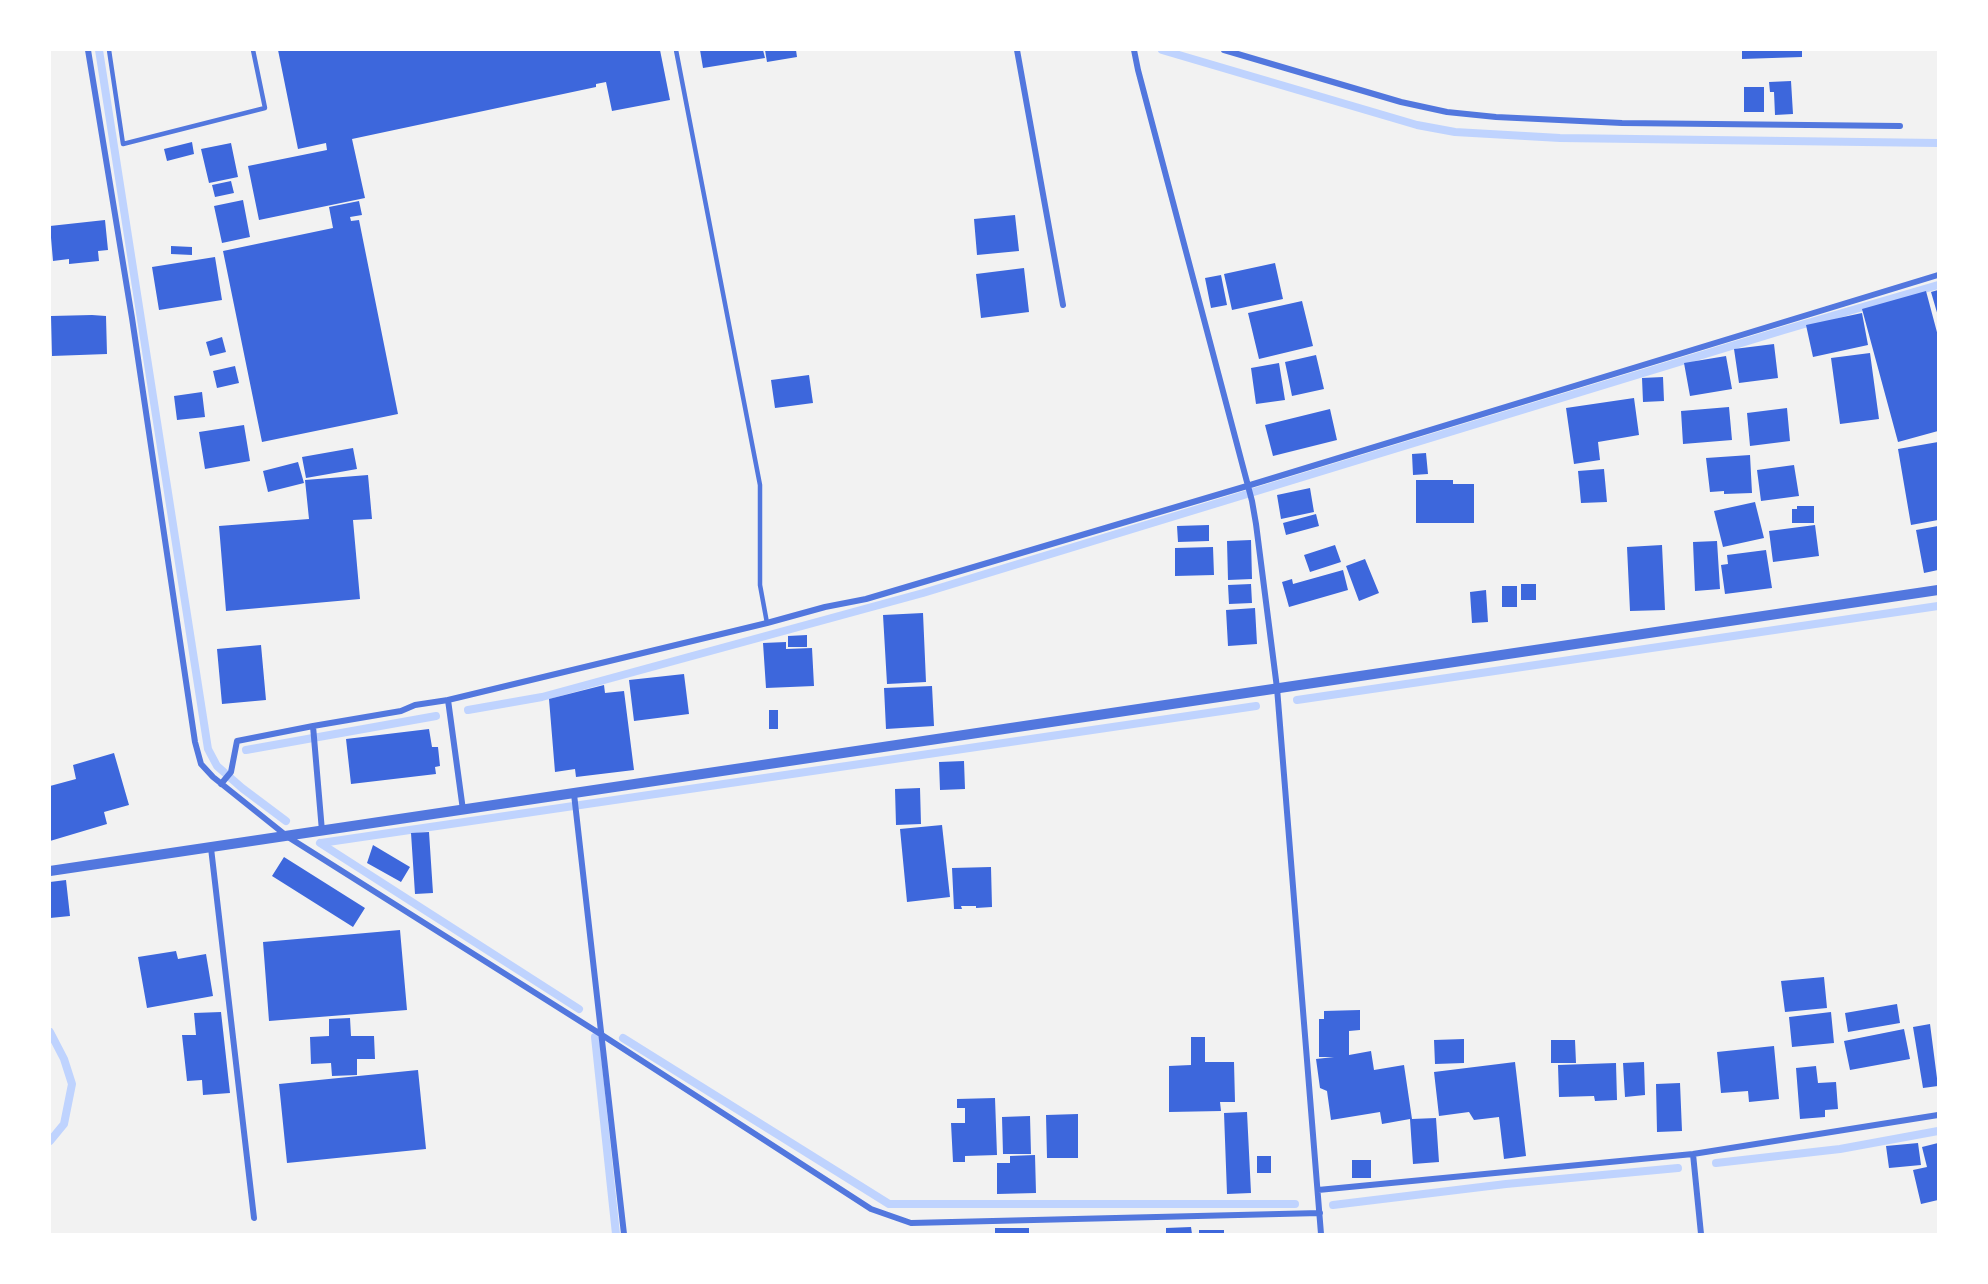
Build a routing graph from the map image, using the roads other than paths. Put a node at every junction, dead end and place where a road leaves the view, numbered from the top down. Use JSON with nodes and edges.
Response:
{"nodes":[{"id":1,"x":88,"y":50,"type":"edge"},
{"id":2,"x":109,"y":50,"type":"edge"},
{"id":3,"x":253,"y":50,"type":"edge"},
{"id":4,"x":676,"y":50,"type":"edge"},
{"id":5,"x":1017,"y":50,"type":"edge"},
{"id":6,"x":1134,"y":50,"type":"edge"},
{"id":7,"x":1224,"y":50,"type":"edge"},
{"id":8,"x":1900,"y":126,"type":"dead end"},
{"id":9,"x":1938,"y":275,"type":"edge"},
{"id":10,"x":1063,"y":305,"type":"dead end"},
{"id":11,"x":1248,"y":488,"type":"junction"},
{"id":12,"x":1938,"y":590,"type":"edge"},
{"id":13,"x":767,"y":623,"type":"junction"},
{"id":14,"x":1277,"y":688,"type":"junction"},
{"id":15,"x":448,"y":700,"type":"junction"},
{"id":16,"x":313,"y":730,"type":"junction"},
{"id":17,"x":224,"y":781,"type":"junction"},
{"id":18,"x":574,"y":797,"type":"junction"},
{"id":19,"x":463,"y":810,"type":"junction"},
{"id":20,"x":322,"y":831,"type":"junction"},
{"id":21,"x":288,"y":837,"type":"junction"},
{"id":22,"x":211,"y":848,"type":"junction"},
{"id":23,"x":50,"y":871,"type":"edge"},
{"id":24,"x":602,"y":1035,"type":"junction"},
{"id":25,"x":1938,"y":1116,"type":"edge"},
{"id":26,"x":1693,"y":1154,"type":"junction"},
{"id":27,"x":1318,"y":1190,"type":"junction"},
{"id":28,"x":1320,"y":1213,"type":"junction"},
{"id":29,"x":254,"y":1218,"type":"dead end"},
{"id":30,"x":624,"y":1234,"type":"edge"},
{"id":31,"x":1321,"y":1234,"type":"edge"},
{"id":32,"x":1701,"y":1234,"type":"edge"}],
"edges":[{"from":1,"to":17,"type":"street"},
{"from":2,"to":3,"type":"lane"},
{"from":4,"to":13,"type":"lane"},
{"from":5,"to":10,"type":"street"},
{"from":6,"to":11,"type":"street"},
{"from":7,"to":8,"type":"street"},
{"from":9,"to":11,"type":"street"},
{"from":11,"to":13,"type":"street"},
{"from":11,"to":14,"type":"street"},
{"from":12,"to":14,"type":"street"},
{"from":13,"to":15,"type":"street"},
{"from":14,"to":18,"type":"street"},
{"from":14,"to":27,"type":"street"},
{"from":15,"to":16,"type":"street"},
{"from":15,"to":19,"type":"street"},
{"from":16,"to":17,"type":"street"},
{"from":16,"to":20,"type":"street"},
{"from":17,"to":21,"type":"street"},
{"from":18,"to":19,"type":"street"},
{"from":18,"to":24,"type":"street"},
{"from":19,"to":20,"type":"street"},
{"from":20,"to":21,"type":"street"},
{"from":21,"to":22,"type":"street"},
{"from":21,"to":24,"type":"street"},
{"from":22,"to":23,"type":"street"},
{"from":22,"to":29,"type":"street"},
{"from":24,"to":28,"type":"street"},
{"from":24,"to":30,"type":"street"},
{"from":25,"to":26,"type":"street"},
{"from":26,"to":27,"type":"street"},
{"from":26,"to":32,"type":"street"},
{"from":27,"to":28,"type":"street"},
{"from":28,"to":31,"type":"street"}]}
